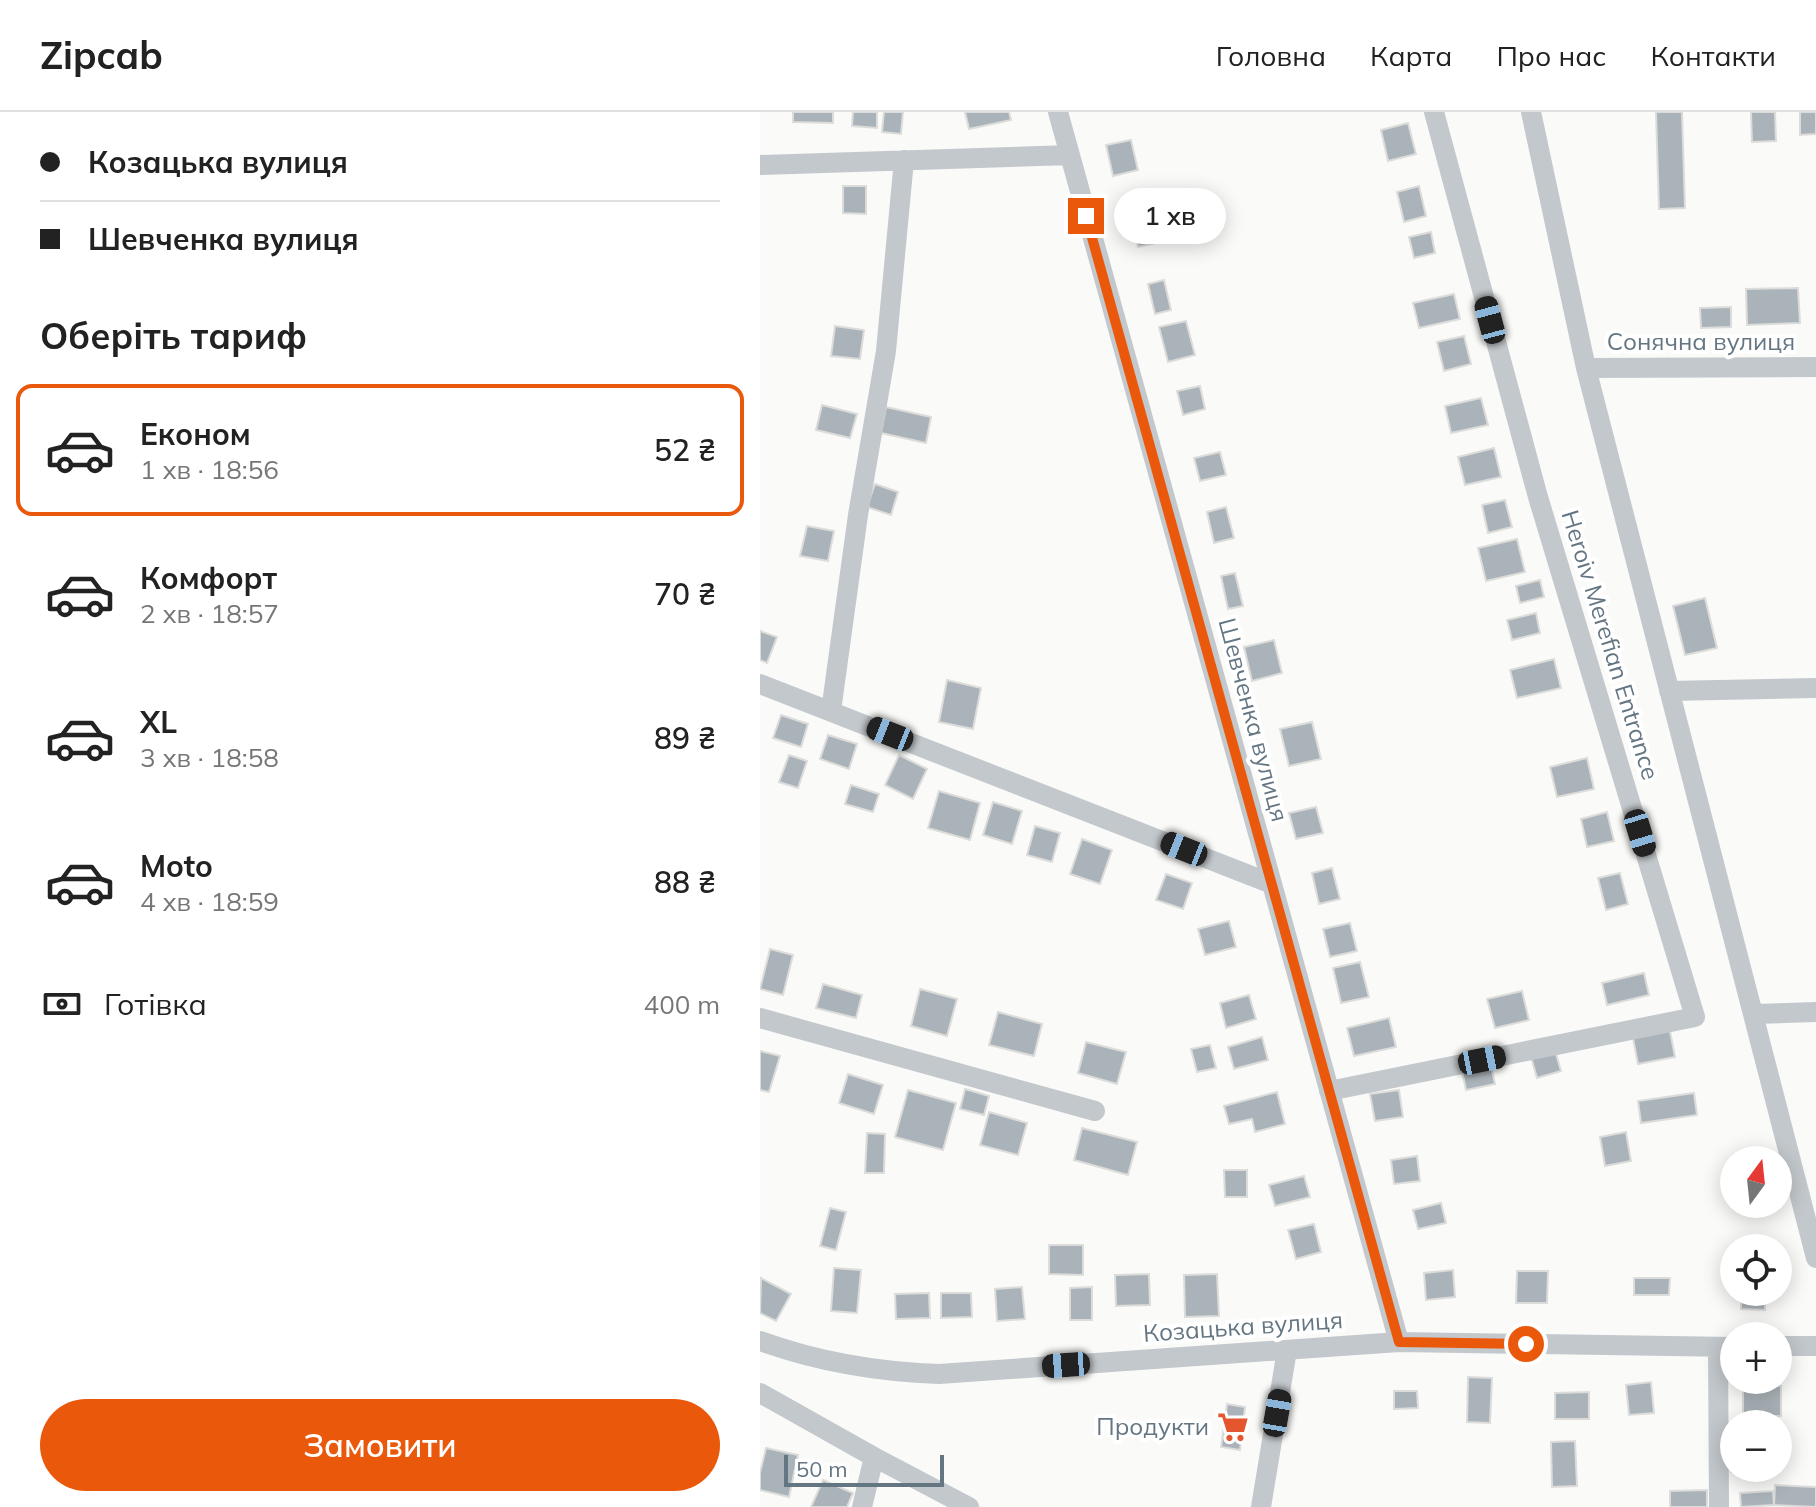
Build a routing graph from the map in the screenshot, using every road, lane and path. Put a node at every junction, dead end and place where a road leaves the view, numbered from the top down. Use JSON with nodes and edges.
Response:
{"nodes":[{"id":1,"x":1058,"y":112,"type":"edge"},
{"id":2,"x":1434,"y":112,"type":"edge"},
{"id":3,"x":1531,"y":112,"type":"edge"},
{"id":4,"x":1070,"y":155,"type":"junction"},
{"id":5,"x":904,"y":160,"type":"junction"},
{"id":6,"x":760,"y":165,"type":"edge"},
{"id":7,"x":1816,"y":367,"type":"edge"},
{"id":8,"x":1586,"y":368,"type":"junction"},
{"id":9,"x":760,"y":684,"type":"edge"},
{"id":10,"x":1816,"y":688,"type":"edge"},
{"id":11,"x":1669,"y":691,"type":"junction"},
{"id":12,"x":831,"y":711,"type":"junction"},
{"id":13,"x":1272,"y":884,"type":"junction"},
{"id":14,"x":1816,"y":1012,"type":"edge"},
{"id":15,"x":1753,"y":1014,"type":"junction"},
{"id":16,"x":760,"y":1018,"type":"edge"},
{"id":17,"x":1329,"y":1091,"type":"junction"},
{"id":18,"x":1095,"y":1111,"type":"dead end"},
{"id":19,"x":1816,"y":1258,"type":"edge"},
{"id":20,"x":760,"y":1341,"type":"edge"},
{"id":21,"x":1399,"y":1342,"type":"junction"},
{"id":22,"x":1792,"y":1346,"type":"edge"},
{"id":23,"x":1816,"y":1346,"type":"edge"},
{"id":24,"x":1720,"y":1347,"type":"edge"},
{"id":25,"x":1287,"y":1350,"type":"junction"},
{"id":26,"x":760,"y":1393,"type":"edge"},
{"id":27,"x":1724,"y":1394,"type":"edge"},
{"id":28,"x":874,"y":1457,"type":"junction"},
{"id":29,"x":862,"y":1507,"type":"edge"},
{"id":30,"x":969,"y":1507,"type":"edge"},
{"id":31,"x":1261,"y":1507,"type":"edge"},
{"id":32,"x":1719,"y":1507,"type":"edge"}],
"edges":[{"from":1,"to":4,"type":"street","name":"Шевченка вулиця"},
{"from":2,"to":17,"type":"street","name":"Heroiv Merefian Entrance"},
{"from":3,"to":8,"type":"street"},
{"from":4,"to":5,"type":"street"},
{"from":4,"to":13,"type":"street","name":"Шевченка вулиця"},
{"from":5,"to":6,"type":"street"},
{"from":5,"to":12,"type":"street"},
{"from":7,"to":8,"type":"street","name":"Сонячна вулиця"},
{"from":8,"to":11,"type":"street"},
{"from":9,"to":12,"type":"street"},
{"from":10,"to":11,"type":"street"},
{"from":11,"to":15,"type":"street"},
{"from":12,"to":13,"type":"street"},
{"from":13,"to":17,"type":"street","name":"Шевченка вулиця"},
{"from":14,"to":15,"type":"street"},
{"from":15,"to":19,"type":"street"},
{"from":16,"to":18,"type":"street"},
{"from":17,"to":21,"type":"street","name":"Шевченка вулиця"},
{"from":20,"to":25,"type":"street","name":"Козацька вулиця"},
{"from":21,"to":24,"type":"street","name":"Козацька вулиця"},
{"from":21,"to":25,"type":"street","name":"Козацька вулиця"},
{"from":22,"to":23,"type":"street"},
{"from":25,"to":31,"type":"street"},
{"from":26,"to":28,"type":"street"},
{"from":27,"to":32,"type":"street"},
{"from":28,"to":29,"type":"street"},
{"from":28,"to":30,"type":"street"}]}
